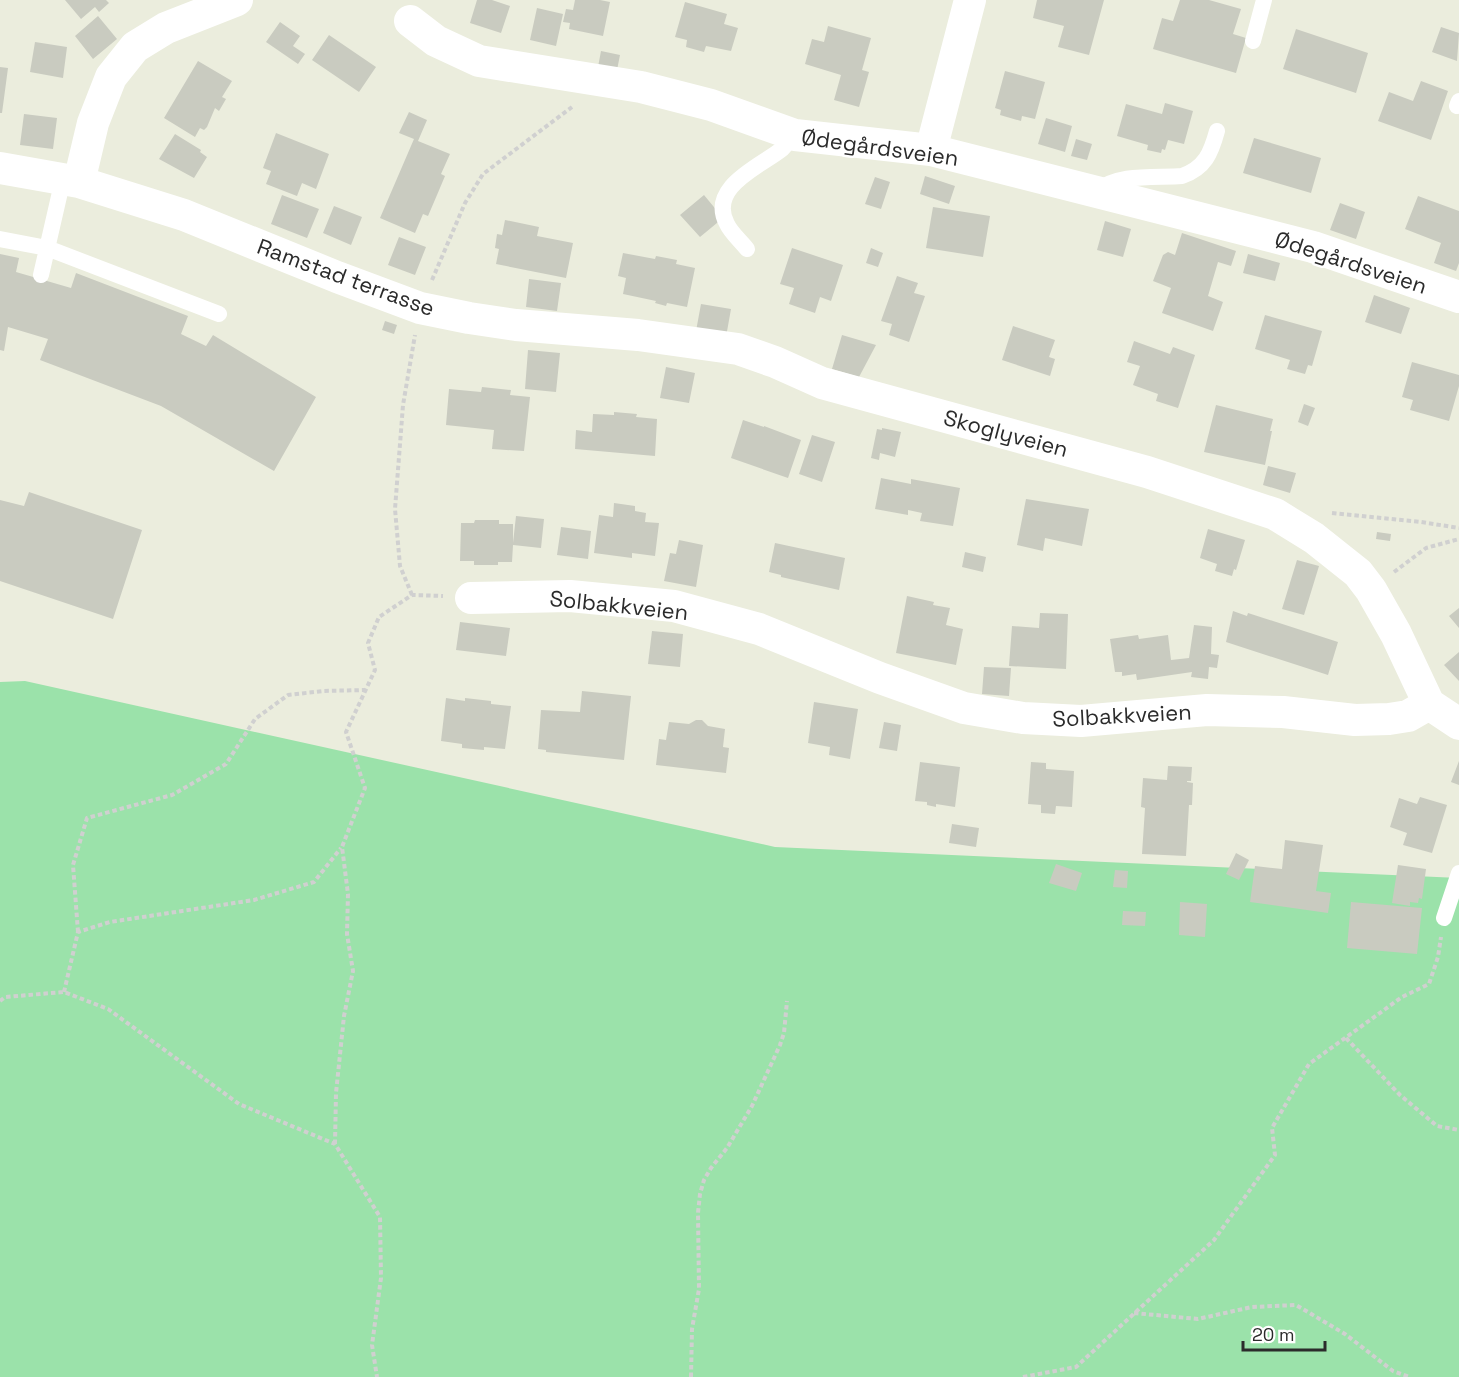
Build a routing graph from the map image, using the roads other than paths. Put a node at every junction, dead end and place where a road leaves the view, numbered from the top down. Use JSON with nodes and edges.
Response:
{"nodes":[{"id":1,"x":237,"y":0,"type":"edge"},
{"id":2,"x":970,"y":0,"type":"edge"},
{"id":3,"x":1263,"y":0,"type":"edge"},
{"id":4,"x":410,"y":21,"type":"dead end"},
{"id":5,"x":1254,"y":41,"type":"dead end"},
{"id":6,"x":1216,"y":131,"type":"dead end"},
{"id":7,"x":795,"y":135,"type":"junction"},
{"id":8,"x":931,"y":150,"type":"junction"},
{"id":9,"x":0,"y":168,"type":"edge"},
{"id":10,"x":71,"y":180,"type":"junction"},
{"id":11,"x":1096,"y":192,"type":"junction"},
{"id":12,"x":0,"y":240,"type":"edge"},
{"id":13,"x":47,"y":249,"type":"junction"},
{"id":14,"x":747,"y":249,"type":"dead end"},
{"id":15,"x":40,"y":274,"type":"dead end"},
{"id":16,"x":1459,"y":297,"type":"edge"},
{"id":17,"x":219,"y":314,"type":"dead end"},
{"id":18,"x":738,"y":349,"type":"joint"},
{"id":19,"x":471,"y":598,"type":"dead end"},
{"id":20,"x":1429,"y":704,"type":"junction"},
{"id":21,"x":1459,"y":724,"type":"edge"},
{"id":22,"x":1459,"y":873,"type":"edge"},
{"id":23,"x":1444,"y":918,"type":"road end"}],
"edges":[{"from":1,"to":10,"type":"street"},
{"from":2,"to":8,"type":"street"},
{"from":3,"to":5,"type":"lane"},
{"from":4,"to":7,"type":"street","name":"Ødegårdsveien"},
{"from":6,"to":11,"type":"lane"},
{"from":7,"to":8,"type":"street","name":"Ødegårdsveien"},
{"from":7,"to":14,"type":"lane"},
{"from":8,"to":11,"type":"street","name":"Ødegårdsveien"},
{"from":9,"to":10,"type":"street","name":"Ramstad terrasse"},
{"from":10,"to":13,"type":"lane"},
{"from":10,"to":18,"type":"street","name":"Ramstad terrasse"},
{"from":11,"to":16,"type":"street","name":"Ødegårdsveien"},
{"from":12,"to":13,"type":"lane"},
{"from":13,"to":15,"type":"lane"},
{"from":13,"to":17,"type":"lane"},
{"from":18,"to":20,"type":"street","name":"Skoglyveien"},
{"from":19,"to":20,"type":"street","name":"Solbakkveien"},
{"from":20,"to":21,"type":"street"},
{"from":22,"to":23,"type":"lane"}]}
